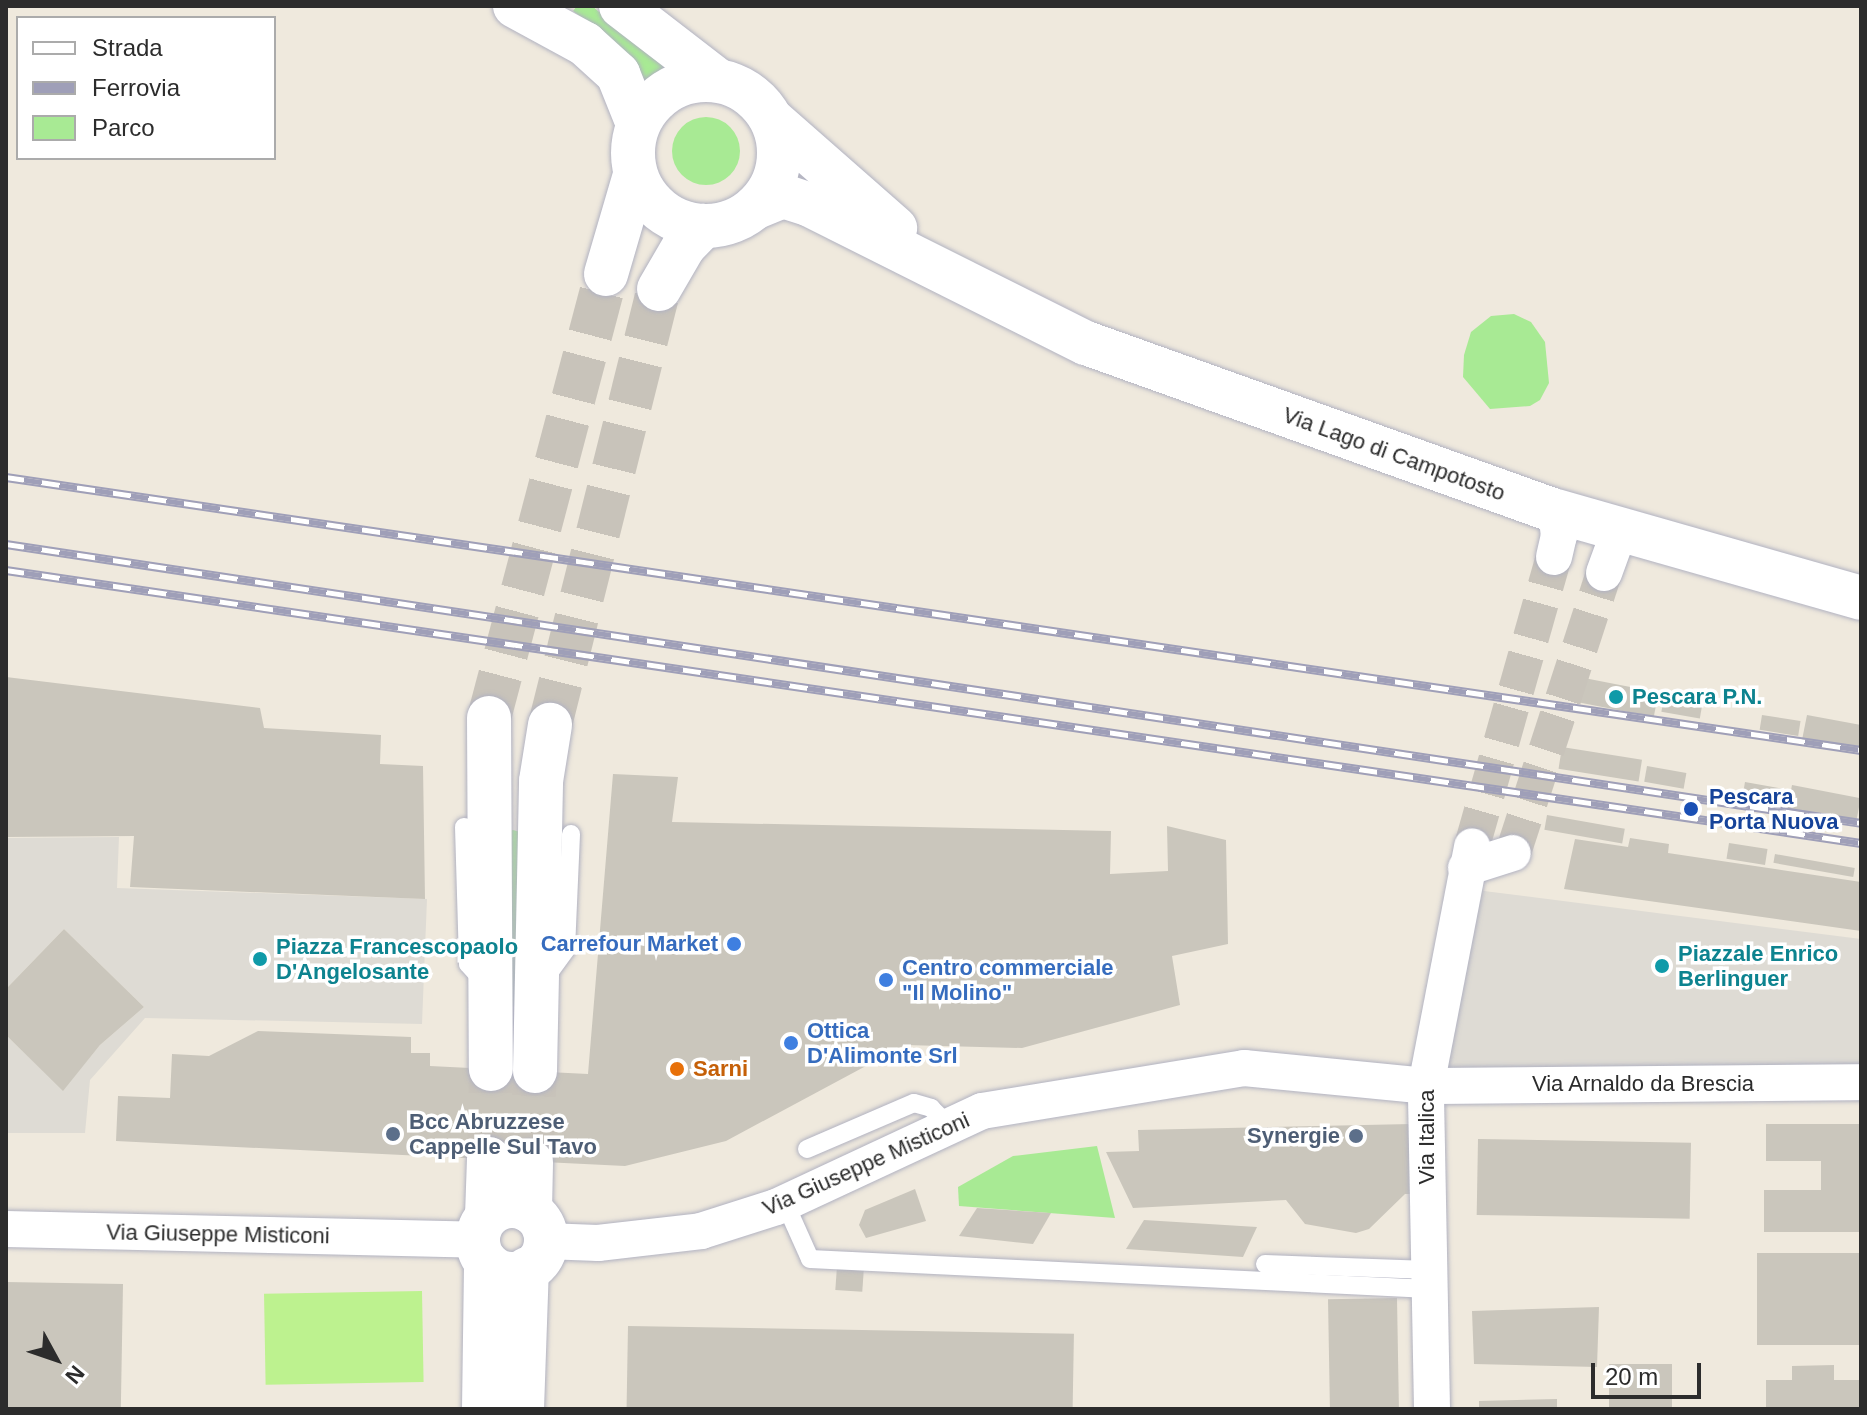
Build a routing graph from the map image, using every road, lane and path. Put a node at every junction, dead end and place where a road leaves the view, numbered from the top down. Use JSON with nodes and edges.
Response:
{"nodes":[{"id":1,"x":515,"y":6,"type":"edge"},
{"id":2,"x":633,"y":10,"type":"edge"},
{"id":3,"x":717,"y":80,"type":"junction"},
{"id":4,"x":772,"y":120,"type":"junction"},
{"id":5,"x":638,"y":124,"type":"junction"},
{"id":6,"x":635,"y":175,"type":"junction"},
{"id":7,"x":756,"y":207,"type":"junction"},
{"id":8,"x":703,"y":226,"type":"junction"},
{"id":9,"x":943,"y":268,"type":"junction"},
{"id":10,"x":606,"y":274,"type":"tunnel mouth"},
{"id":11,"x":659,"y":289,"type":"tunnel mouth"},
{"id":12,"x":1556,"y":511,"type":"junction"},
{"id":13,"x":1625,"y":533,"type":"junction"},
{"id":14,"x":1554,"y":557,"type":"tunnel mouth"},
{"id":15,"x":1604,"y":573,"type":"tunnel mouth"},
{"id":16,"x":1861,"y":598,"type":"edge"},
{"id":17,"x":489,"y":718,"type":"tunnel mouth"},
{"id":18,"x":550,"y":725,"type":"tunnel mouth"},
{"id":19,"x":464,"y":827,"type":"dead end"},
{"id":20,"x":571,"y":834,"type":"dead end"},
{"id":21,"x":1513,"y":853,"type":"dead end"},
{"id":22,"x":491,"y":989,"type":"junction"},
{"id":23,"x":537,"y":990,"type":"junction"},
{"id":24,"x":491,"y":1069,"type":"tunnel mouth"},
{"id":25,"x":535,"y":1071,"type":"tunnel mouth"},
{"id":26,"x":1861,"y":1082,"type":"edge"},
{"id":27,"x":1426,"y":1086,"type":"junction"},
{"id":28,"x":949,"y":1126,"type":"junction"},
{"id":29,"x":807,"y":1149,"type":"dead end"},
{"id":30,"x":510,"y":1160,"type":"tunnel mouth"},
{"id":31,"x":785,"y":1203,"type":"junction"},
{"id":32,"x":6,"y":1229,"type":"edge"},
{"id":33,"x":509,"y":1240,"type":"junction"},
{"id":34,"x":1265,"y":1264,"type":"dead end"},
{"id":35,"x":1429,"y":1279,"type":"junction"},
{"id":36,"x":484,"y":1409,"type":"edge"},
{"id":37,"x":522,"y":1409,"type":"edge"},
{"id":38,"x":1432,"y":1409,"type":"edge"}],
"edges":[{"from":1,"to":5,"type":"street"},
{"from":2,"to":3,"type":"street"},
{"from":3,"to":4,"type":"street"},
{"from":3,"to":5,"type":"street"},
{"from":4,"to":7,"type":"street"},
{"from":4,"to":9,"type":"street","name":"Via Lago di Campotosto"},
{"from":5,"to":6,"type":"street"},
{"from":6,"to":8,"type":"street"},
{"from":6,"to":10,"type":"street"},
{"from":7,"to":8,"type":"street"},
{"from":7,"to":9,"type":"street","name":"Via Lago di Campotosto"},
{"from":8,"to":11,"type":"street"},
{"from":9,"to":12,"type":"street","name":"Via Lago di Campotosto"},
{"from":12,"to":13,"type":"street","name":"Via Lago di Campotosto"},
{"from":12,"to":14,"type":"street"},
{"from":13,"to":15,"type":"street"},
{"from":13,"to":16,"type":"street","name":"Via Lago di Campotosto"},
{"from":17,"to":22,"type":"street"},
{"from":18,"to":23,"type":"street"},
{"from":19,"to":22,"type":"lane"},
{"from":20,"to":23,"type":"lane"},
{"from":21,"to":27,"type":"street","name":"Via Italica"},
{"from":22,"to":24,"type":"street"},
{"from":23,"to":25,"type":"street"},
{"from":26,"to":27,"type":"street","name":"Via Arnaldo da Brescia"},
{"from":27,"to":28,"type":"street","name":"Via Giuseppe Misticoni"},
{"from":27,"to":35,"type":"street","name":"Via Italica"},
{"from":28,"to":29,"type":"lane"},
{"from":28,"to":31,"type":"street","name":"Via Giuseppe Misticoni"},
{"from":30,"to":33,"type":"street"},
{"from":31,"to":33,"type":"street","name":"Via Giuseppe Misticoni"},
{"from":31,"to":35,"type":"lane"},
{"from":32,"to":33,"type":"street","name":"Via Giuseppe Misticoni"},
{"from":33,"to":36,"type":"street"},
{"from":33,"to":37,"type":"street"},
{"from":34,"to":35,"type":"lane"},
{"from":35,"to":38,"type":"street","name":"Via Italica"}]}
